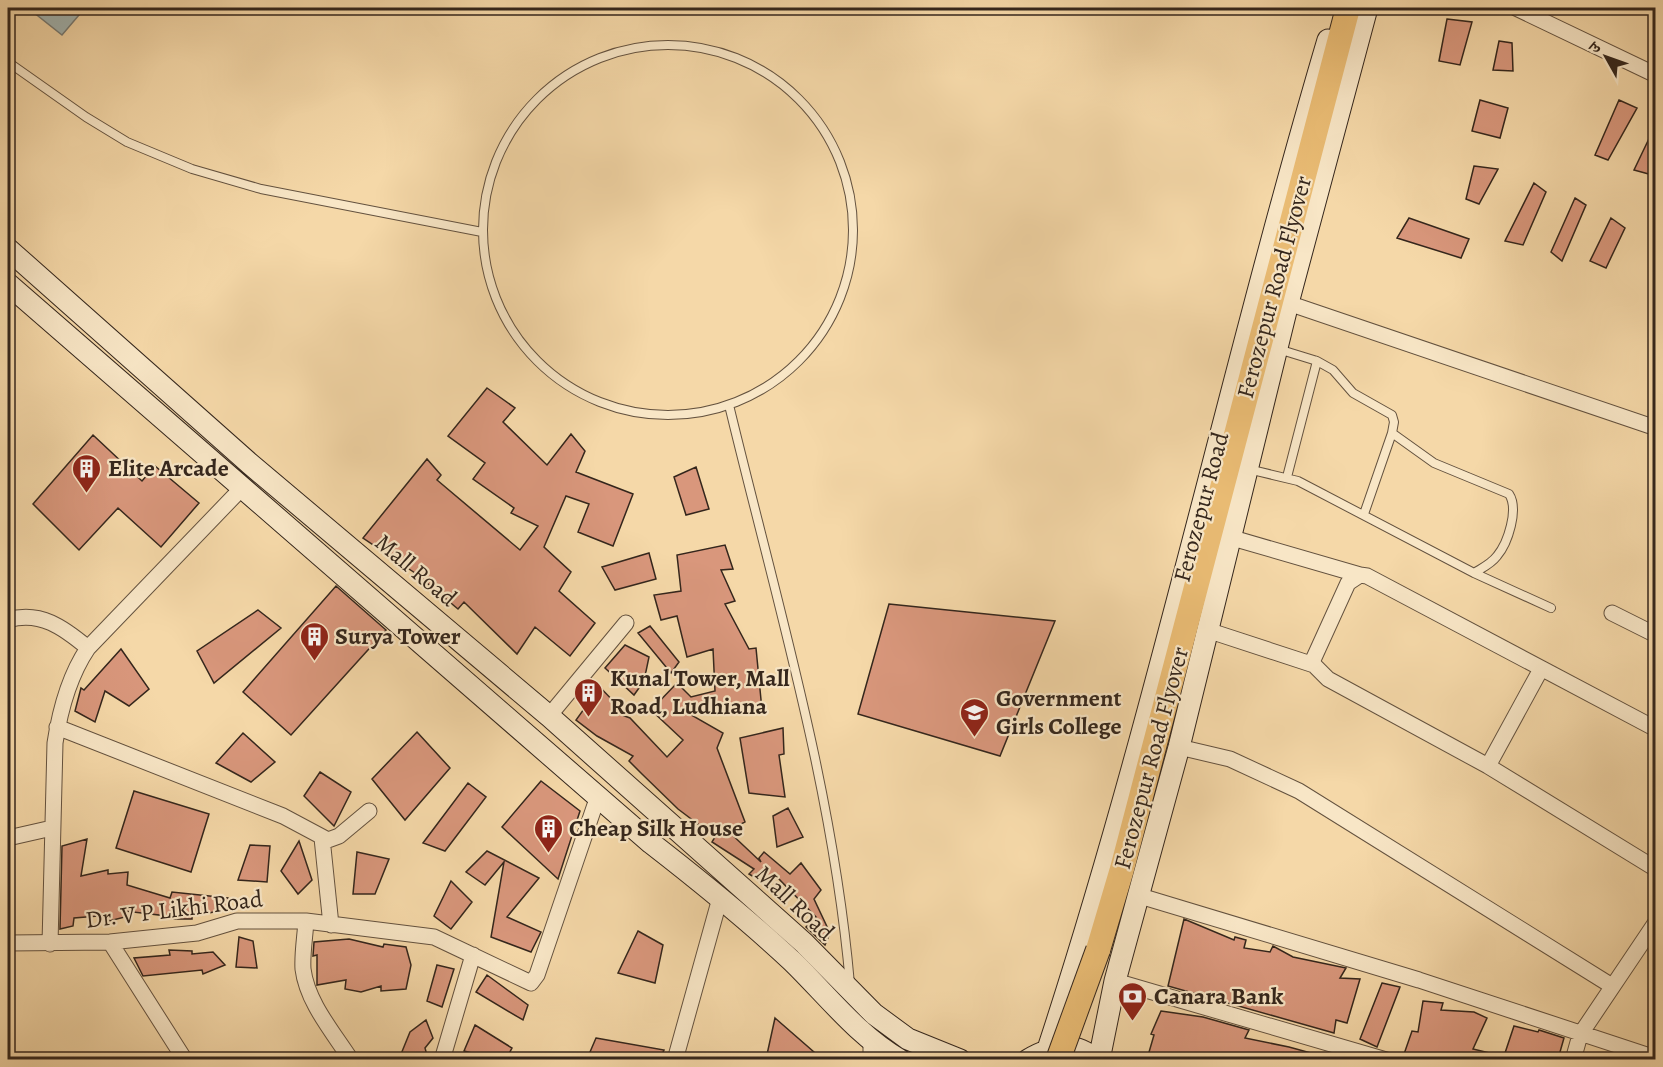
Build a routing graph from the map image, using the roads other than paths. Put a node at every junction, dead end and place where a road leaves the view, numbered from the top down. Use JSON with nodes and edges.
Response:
{"nodes":[{"id":1,"x":1338,"y":8,"type":"edge"},
{"id":2,"x":1348,"y":8,"type":"edge"},
{"id":3,"x":1367,"y":8,"type":"edge"},
{"id":4,"x":1516,"y":8,"type":"edge"},
{"id":5,"x":8,"y":62,"type":"edge"},
{"id":6,"x":1656,"y":75,"type":"edge"},
{"id":7,"x":482,"y":232,"type":"junction"},
{"id":8,"x":8,"y":249,"type":"edge"},
{"id":9,"x":8,"y":285,"type":"edge"},
{"id":10,"x":1288,"y":303,"type":"junction"},
{"id":11,"x":1277,"y":349,"type":"junction"},
{"id":12,"x":1317,"y":361,"type":"junction"},
{"id":13,"x":729,"y":405,"type":"junction"},
{"id":14,"x":1656,"y":428,"type":"edge"},
{"id":15,"x":1392,"y":433,"type":"junction"},
{"id":16,"x":1246,"y":469,"type":"junction"},
{"id":17,"x":1287,"y":477,"type":"junction"},
{"id":18,"x":241,"y":489,"type":"junction"},
{"id":19,"x":1364,"y":514,"type":"junction"},
{"id":20,"x":1229,"y":537,"type":"junction"},
{"id":21,"x":1474,"y":573,"type":"junction"},
{"id":22,"x":1360,"y":575,"type":"junction"},
{"id":23,"x":1551,"y":608,"type":"dead end"},
{"id":24,"x":1612,"y":613,"type":"dead end"},
{"id":25,"x":8,"y":620,"type":"edge"},
{"id":26,"x":626,"y":623,"type":"dead end"},
{"id":27,"x":1207,"y":630,"type":"junction"},
{"id":28,"x":1656,"y":635,"type":"edge"},
{"id":29,"x":88,"y":648,"type":"junction"},
{"id":30,"x":1314,"y":666,"type":"junction"},
{"id":31,"x":1541,"y":669,"type":"junction"},
{"id":32,"x":549,"y":717,"type":"junction"},
{"id":33,"x":57,"y":727,"type":"junction"},
{"id":34,"x":1656,"y":729,"type":"edge"},
{"id":35,"x":1179,"y":747,"type":"junction"},
{"id":36,"x":1488,"y":766,"type":"junction"},
{"id":37,"x":598,"y":796,"type":"junction"},
{"id":38,"x":369,"y":811,"type":"dead end"},
{"id":39,"x":52,"y":828,"type":"junction"},
{"id":40,"x":8,"y":838,"type":"edge"},
{"id":41,"x":322,"y":838,"type":"junction"},
{"id":42,"x":1656,"y":869,"type":"edge"},
{"id":43,"x":1140,"y":896,"type":"junction"},
{"id":44,"x":720,"y":898,"type":"junction"},
{"id":45,"x":306,"y":921,"type":"junction"},
{"id":46,"x":1656,"y":922,"type":"edge"},
{"id":47,"x":331,"y":925,"type":"junction"},
{"id":48,"x":110,"y":942,"type":"junction"},
{"id":49,"x":8,"y":943,"type":"edge"},
{"id":50,"x":50,"y":944,"type":"junction"},
{"id":51,"x":473,"y":955,"type":"junction"},
{"id":52,"x":1087,"y":961,"type":"junction"},
{"id":53,"x":1116,"y":975,"type":"junction"},
{"id":54,"x":1612,"y":986,"type":"junction"},
{"id":55,"x":851,"y":991,"type":"junction"},
{"id":56,"x":1580,"y":1035,"type":"junction"},
{"id":57,"x":871,"y":1050,"type":"edge"},
{"id":58,"x":1053,"y":1054,"type":"edge"},
{"id":59,"x":1656,"y":1058,"type":"edge"},
{"id":60,"x":185,"y":1059,"type":"edge"},
{"id":61,"x":351,"y":1059,"type":"edge"},
{"id":62,"x":442,"y":1059,"type":"edge"},
{"id":63,"x":675,"y":1059,"type":"edge"},
{"id":64,"x":900,"y":1059,"type":"edge"},
{"id":65,"x":960,"y":1059,"type":"edge"},
{"id":66,"x":1028,"y":1059,"type":"edge"},
{"id":67,"x":1097,"y":1059,"type":"edge"},
{"id":68,"x":1386,"y":1059,"type":"edge"},
{"id":69,"x":1573,"y":1059,"type":"edge"}],
"edges":[{"from":1,"to":52,"type":"main road","name":"Ferozepur Road"},
{"from":2,"to":52,"type":"main road","name":"Ferozepur Road Flyover"},
{"from":3,"to":10,"type":"main road"},
{"from":4,"to":6,"type":"street"},
{"from":5,"to":7,"type":"lane"},
{"from":7,"to":13,"type":"lane"},
{"from":7,"to":13,"type":"lane"},
{"from":8,"to":32,"type":"main road","name":"Mall Road"},
{"from":9,"to":18,"type":"main road","name":"Mall Road"},
{"from":10,"to":11,"type":"main road"},
{"from":10,"to":14,"type":"street"},
{"from":11,"to":12,"type":"lane"},
{"from":11,"to":16,"type":"main road"},
{"from":12,"to":15,"type":"lane"},
{"from":12,"to":17,"type":"lane"},
{"from":13,"to":55,"type":"lane"},
{"from":15,"to":19,"type":"lane"},
{"from":15,"to":21,"type":"lane"},
{"from":16,"to":17,"type":"lane"},
{"from":16,"to":20,"type":"main road"},
{"from":17,"to":19,"type":"lane"},
{"from":18,"to":29,"type":"street"},
{"from":18,"to":37,"type":"main road","name":"Mall Road"},
{"from":19,"to":21,"type":"lane"},
{"from":20,"to":22,"type":"street"},
{"from":20,"to":27,"type":"main road"},
{"from":21,"to":23,"type":"lane"},
{"from":22,"to":30,"type":"street"},
{"from":22,"to":31,"type":"street"},
{"from":24,"to":28,"type":"street"},
{"from":25,"to":29,"type":"street"},
{"from":26,"to":32,"type":"street"},
{"from":27,"to":30,"type":"street"},
{"from":27,"to":35,"type":"main road"},
{"from":29,"to":33,"type":"street"},
{"from":30,"to":36,"type":"street"},
{"from":31,"to":34,"type":"street"},
{"from":31,"to":36,"type":"street"},
{"from":32,"to":55,"type":"main road","name":"Mall Road"},
{"from":33,"to":39,"type":"street"},
{"from":33,"to":41,"type":"street"},
{"from":35,"to":43,"type":"main road"},
{"from":35,"to":54,"type":"street"},
{"from":36,"to":42,"type":"street"},
{"from":37,"to":44,"type":"main road","name":"Mall Road"},
{"from":37,"to":51,"type":"street","name":"Dr. V P Likhi Road"},
{"from":38,"to":41,"type":"street"},
{"from":39,"to":40,"type":"street"},
{"from":39,"to":50,"type":"street"},
{"from":41,"to":47,"type":"street"},
{"from":43,"to":53,"type":"main road"},
{"from":43,"to":56,"type":"street"},
{"from":44,"to":57,"type":"main road","name":"Mall Road"},
{"from":44,"to":63,"type":"street"},
{"from":45,"to":47,"type":"street","name":"Dr. V P Likhi Road"},
{"from":45,"to":48,"type":"street","name":"Dr. V P Likhi Road"},
{"from":45,"to":61,"type":"street"},
{"from":46,"to":54,"type":"street"},
{"from":47,"to":51,"type":"street","name":"Dr. V P Likhi Road"},
{"from":48,"to":50,"type":"street","name":"Dr. V P Likhi Road"},
{"from":48,"to":60,"type":"street"},
{"from":49,"to":50,"type":"street","name":"Dr. V P Likhi Road"},
{"from":51,"to":62,"type":"street"},
{"from":52,"to":53,"type":"main road"},
{"from":52,"to":58,"type":"main road","name":"Ferozepur Road Flyover","bridge":true},
{"from":52,"to":58,"type":"main road","name":"Ferozepur Road"},
{"from":53,"to":67,"type":"main road"},
{"from":53,"to":68,"type":"street"},
{"from":54,"to":56,"type":"street"},
{"from":55,"to":65,"type":"main road","name":"Mall Road"},
{"from":56,"to":59,"type":"street"},
{"from":56,"to":69,"type":"street"},
{"from":57,"to":64,"type":"main road","name":"Mall Road"},
{"from":58,"to":66,"type":"main road"},
{"from":58,"to":67,"type":"main road"}]}
